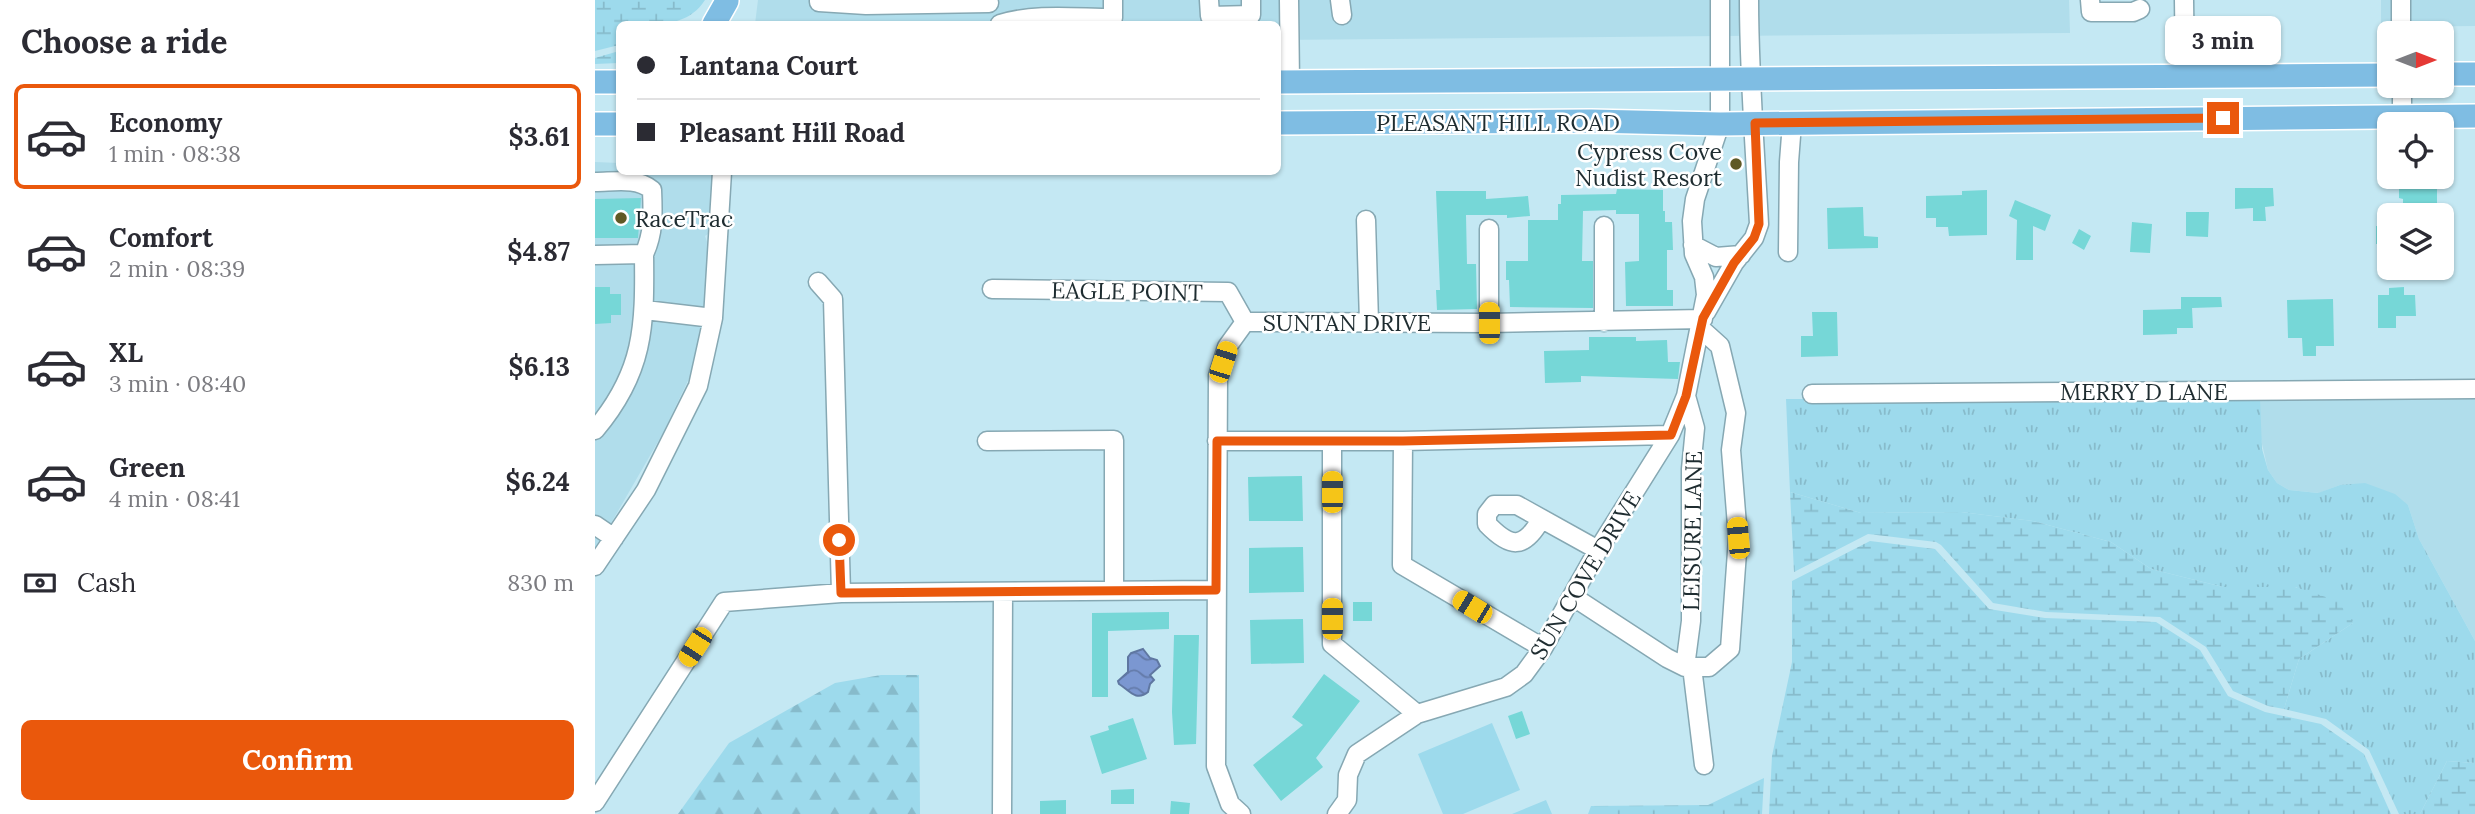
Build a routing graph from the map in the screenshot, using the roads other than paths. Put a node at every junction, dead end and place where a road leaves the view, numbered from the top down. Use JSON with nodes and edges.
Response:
{"nodes":[{"id":1,"x":819,"y":0,"type":"edge"},
{"id":2,"x":1113,"y":0,"type":"edge"},
{"id":3,"x":1209,"y":0,"type":"edge"},
{"id":4,"x":1251,"y":0,"type":"edge"},
{"id":5,"x":1289,"y":0,"type":"edge"},
{"id":6,"x":1720,"y":0,"type":"edge"},
{"id":7,"x":1749,"y":0,"type":"edge"},
{"id":8,"x":2090,"y":0,"type":"edge"},
{"id":9,"x":2400,"y":0,"type":"edge"},
{"id":10,"x":728,"y":1,"type":"edge"},
{"id":11,"x":2186,"y":1,"type":"edge"},
{"id":12,"x":857,"y":2,"type":"edge"},
{"id":13,"x":989,"y":2,"type":"edge"},
{"id":14,"x":2140,"y":9,"type":"dead end"},
{"id":15,"x":716,"y":21,"type":"edge"},
{"id":16,"x":727,"y":21,"type":"edge"},
{"id":17,"x":988,"y":21,"type":"edge"},
{"id":18,"x":1010,"y":21,"type":"edge"},
{"id":19,"x":2401,"y":21,"type":"edge"},
{"id":20,"x":2454,"y":74,"type":"edge"},
{"id":21,"x":2475,"y":74,"type":"edge"},
{"id":22,"x":2377,"y":75,"type":"edge"},
{"id":23,"x":2185,"y":76,"type":"junction"},
{"id":24,"x":1721,"y":80,"type":"junction"},
{"id":25,"x":1749,"y":80,"type":"junction"},
{"id":26,"x":595,"y":82,"type":"edge"},
{"id":27,"x":616,"y":82,"type":"edge"},
{"id":28,"x":1284,"y":82,"type":"edge"},
{"id":29,"x":2454,"y":116,"type":"edge"},
{"id":30,"x":2475,"y":116,"type":"edge"},
{"id":31,"x":2377,"y":117,"type":"edge"},
{"id":32,"x":1281,"y":122,"type":"edge"},
{"id":33,"x":1755,"y":123,"type":"junction"},
{"id":34,"x":1792,"y":123,"type":"junction"},
{"id":35,"x":595,"y":124,"type":"edge"},
{"id":36,"x":616,"y":124,"type":"edge"},
{"id":37,"x":1720,"y":124,"type":"junction"},
{"id":38,"x":722,"y":175,"type":"edge"},
{"id":39,"x":595,"y":182,"type":"edge"},
{"id":40,"x":1366,"y":220,"type":"dead end"},
{"id":41,"x":1604,"y":226,"type":"dead end"},
{"id":42,"x":1489,"y":229,"type":"dead end"},
{"id":43,"x":1693,"y":245,"type":"junction"},
{"id":44,"x":1788,"y":252,"type":"dead end"},
{"id":45,"x":644,"y":254,"type":"junction"},
{"id":46,"x":595,"y":255,"type":"edge"},
{"id":47,"x":1741,"y":255,"type":"junction"},
{"id":48,"x":818,"y":282,"type":"dead end"},
{"id":49,"x":992,"y":289,"type":"dead end"},
{"id":50,"x":645,"y":310,"type":"junction"},
{"id":51,"x":713,"y":318,"type":"junction"},
{"id":52,"x":1604,"y":321,"type":"junction"},
{"id":53,"x":1245,"y":322,"type":"junction"},
{"id":54,"x":1369,"y":322,"type":"junction"},
{"id":55,"x":1489,"y":323,"type":"junction"},
{"id":56,"x":1702,"y":323,"type":"junction"},
{"id":57,"x":2475,"y":388,"type":"edge"},
{"id":58,"x":1812,"y":394,"type":"dead end"},
{"id":59,"x":1686,"y":396,"type":"junction"},
{"id":60,"x":595,"y":430,"type":"edge"},
{"id":61,"x":1671,"y":435,"type":"junction"},
{"id":62,"x":987,"y":441,"type":"dead end"},
{"id":63,"x":1217,"y":441,"type":"junction"},
{"id":64,"x":1403,"y":441,"type":"junction"},
{"id":65,"x":1332,"y":442,"type":"junction"},
{"id":66,"x":1541,"y":519,"type":"dead end"},
{"id":67,"x":595,"y":526,"type":"edge"},
{"id":68,"x":614,"y":538,"type":"junction"},
{"id":69,"x":1598,"y":550,"type":"junction"},
{"id":70,"x":595,"y":566,"type":"edge"},
{"id":71,"x":1114,"y":590,"type":"junction"},
{"id":72,"x":1216,"y":590,"type":"junction"},
{"id":73,"x":1003,"y":592,"type":"junction"},
{"id":74,"x":841,"y":593,"type":"junction"},
{"id":75,"x":1572,"y":596,"type":"junction"},
{"id":76,"x":1543,"y":648,"type":"junction"},
{"id":77,"x":1689,"y":667,"type":"junction"},
{"id":78,"x":1417,"y":714,"type":"junction"},
{"id":79,"x":1705,"y":765,"type":"dead end"},
{"id":80,"x":595,"y":802,"type":"edge"},
{"id":81,"x":1002,"y":814,"type":"edge"},
{"id":82,"x":1241,"y":814,"type":"edge"},
{"id":83,"x":1337,"y":814,"type":"edge"}],
"edges":[{"from":1,"to":12,"type":"street"},
{"from":2,"to":18,"type":"street"},
{"from":3,"to":4,"type":"street"},
{"from":5,"to":28,"type":"street"},
{"from":6,"to":24,"type":"street","name":"SUN COVE DRIVE"},
{"from":7,"to":25,"type":"street","name":"SUN COVE DRIVE"},
{"from":8,"to":14,"type":"street"},
{"from":9,"to":19,"type":"street"},
{"from":10,"to":15,"type":"main road"},
{"from":10,"to":16,"type":"main road"},
{"from":11,"to":23,"type":"street"},
{"from":12,"to":13,"type":"street"},
{"from":13,"to":17,"type":"street"},
{"from":20,"to":21,"type":"main road"},
{"from":22,"to":23,"type":"main road","name":"PLEASANT HILL ROAD"},
{"from":23,"to":25,"type":"main road","name":"PLEASANT HILL ROAD"},
{"from":24,"to":25,"type":"main road","name":"PLEASANT HILL ROAD"},
{"from":24,"to":28,"type":"main road","name":"PLEASANT HILL ROAD"},
{"from":24,"to":37,"type":"street","name":"SUN COVE DRIVE"},
{"from":25,"to":33,"type":"street","name":"SUN COVE DRIVE"},
{"from":26,"to":27,"type":"main road"},
{"from":29,"to":30,"type":"main road","name":"PLEASANT HILL ROAD"},
{"from":31,"to":34,"type":"main road","name":"PLEASANT HILL ROAD"},
{"from":32,"to":37,"type":"main road","name":"PLEASANT HILL ROAD"},
{"from":33,"to":34,"type":"main road","name":"PLEASANT HILL ROAD"},
{"from":33,"to":37,"type":"main road","name":"PLEASANT HILL ROAD"},
{"from":33,"to":47,"type":"street","name":"SUN COVE DRIVE"},
{"from":34,"to":44,"type":"street"},
{"from":35,"to":36,"type":"main road"},
{"from":37,"to":43,"type":"street","name":"SUN COVE DRIVE"},
{"from":38,"to":51,"type":"street"},
{"from":39,"to":45,"type":"street"},
{"from":40,"to":54,"type":"street"},
{"from":41,"to":52,"type":"street"},
{"from":42,"to":55,"type":"street"},
{"from":43,"to":47,"type":"street"},
{"from":43,"to":56,"type":"street","name":"SUN COVE DRIVE"},
{"from":45,"to":46,"type":"street"},
{"from":45,"to":50,"type":"street"},
{"from":47,"to":56,"type":"street","name":"SUN COVE DRIVE"},
{"from":48,"to":74,"type":"street"},
{"from":49,"to":53,"type":"street","name":"EAGLE POINT"},
{"from":50,"to":51,"type":"street"},
{"from":50,"to":60,"type":"street"},
{"from":51,"to":68,"type":"street"},
{"from":52,"to":55,"type":"street","name":"SUNTAN DRIVE"},
{"from":52,"to":56,"type":"street","name":"SUNTAN DRIVE"},
{"from":53,"to":54,"type":"street","name":"SUNTAN DRIVE"},
{"from":53,"to":63,"type":"street","name":"SUNTAN DRIVE"},
{"from":54,"to":55,"type":"street","name":"SUNTAN DRIVE"},
{"from":56,"to":59,"type":"street","name":"SUN COVE DRIVE"},
{"from":56,"to":77,"type":"street"},
{"from":57,"to":58,"type":"street","name":"MERRY D LANE"},
{"from":59,"to":61,"type":"street","name":"SUN COVE DRIVE"},
{"from":59,"to":77,"type":"street","name":"LEISURE LANE"},
{"from":61,"to":64,"type":"street"},
{"from":61,"to":69,"type":"street","name":"SUN COVE DRIVE"},
{"from":62,"to":71,"type":"street"},
{"from":63,"to":65,"type":"street"},
{"from":63,"to":72,"type":"street","name":"SUNTAN DRIVE"},
{"from":64,"to":65,"type":"street"},
{"from":64,"to":76,"type":"street"},
{"from":65,"to":78,"type":"street"},
{"from":66,"to":69,"type":"street"},
{"from":67,"to":68,"type":"street"},
{"from":68,"to":70,"type":"street"},
{"from":69,"to":75,"type":"street","name":"SUN COVE DRIVE"},
{"from":71,"to":72,"type":"street"},
{"from":71,"to":73,"type":"street"},
{"from":72,"to":82,"type":"street","name":"SUNTAN DRIVE"},
{"from":73,"to":74,"type":"street"},
{"from":73,"to":81,"type":"street"},
{"from":74,"to":80,"type":"street"},
{"from":75,"to":76,"type":"street","name":"SUN COVE DRIVE"},
{"from":75,"to":77,"type":"street"},
{"from":76,"to":78,"type":"street","name":"SUN COVE DRIVE"},
{"from":77,"to":79,"type":"street","name":"LEISURE LANE"},
{"from":78,"to":83,"type":"street","name":"SUN COVE DRIVE"}]}
